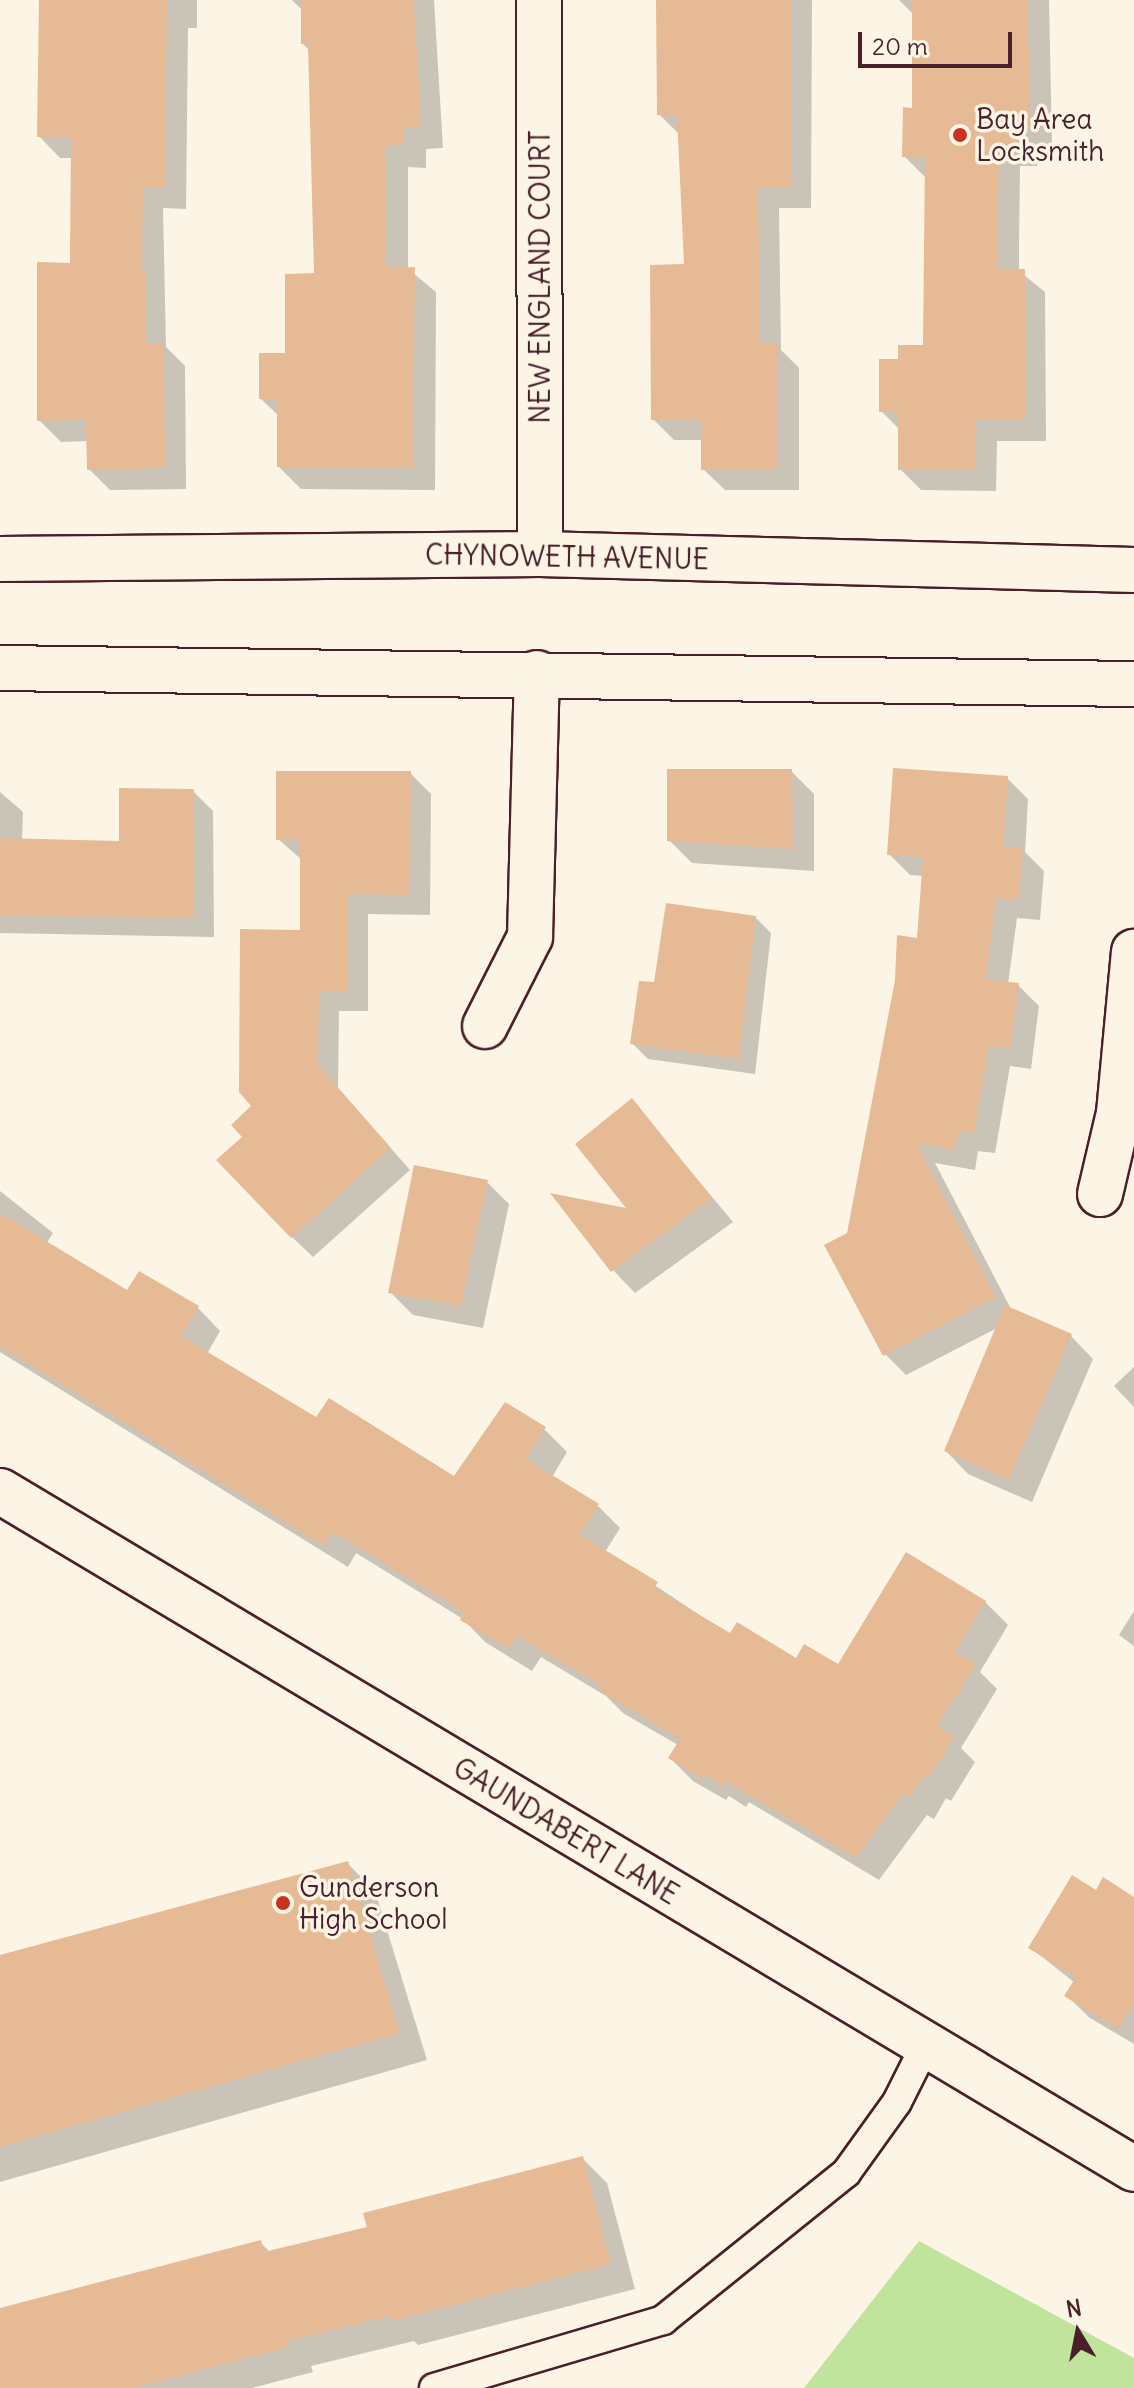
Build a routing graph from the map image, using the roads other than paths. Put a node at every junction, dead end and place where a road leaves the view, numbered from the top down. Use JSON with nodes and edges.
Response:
{"nodes":[{"id":1,"x":539,"y":0,"type":"edge"},
{"id":2,"x":540,"y":554,"type":"junction"},
{"id":3,"x":0,"y":559,"type":"edge"},
{"id":4,"x":1134,"y":570,"type":"edge"},
{"id":5,"x":0,"y":668,"type":"edge"},
{"id":6,"x":537,"y":673,"type":"junction"},
{"id":7,"x":1134,"y":684,"type":"edge"},
{"id":8,"x":1134,"y":952,"type":"edge"},
{"id":9,"x":485,"y":1026,"type":"dead end"},
{"id":10,"x":1100,"y":1194,"type":"dead end"},
{"id":11,"x":0,"y":1491,"type":"edge"},
{"id":12,"x":925,"y":2046,"type":"junction"},
{"id":13,"x":1134,"y":2169,"type":"edge"},
{"id":14,"x":434,"y":2388,"type":"edge"}],
"edges":[{"from":1,"to":2,"type":"street","name":"NEW ENGLAND COURT"},
{"from":2,"to":3,"type":"street","name":"CHYNOWETH AVENUE"},
{"from":2,"to":4,"type":"street","name":"CHYNOWETH AVENUE"},
{"from":5,"to":6,"type":"street"},
{"from":6,"to":7,"type":"street"},
{"from":6,"to":9,"type":"street"},
{"from":8,"to":10,"type":"street"},
{"from":11,"to":12,"type":"street","name":"GAUNDABERT LANE"},
{"from":12,"to":13,"type":"street","name":"GAUNDABERT LANE"},
{"from":12,"to":14,"type":"lane"}]}
